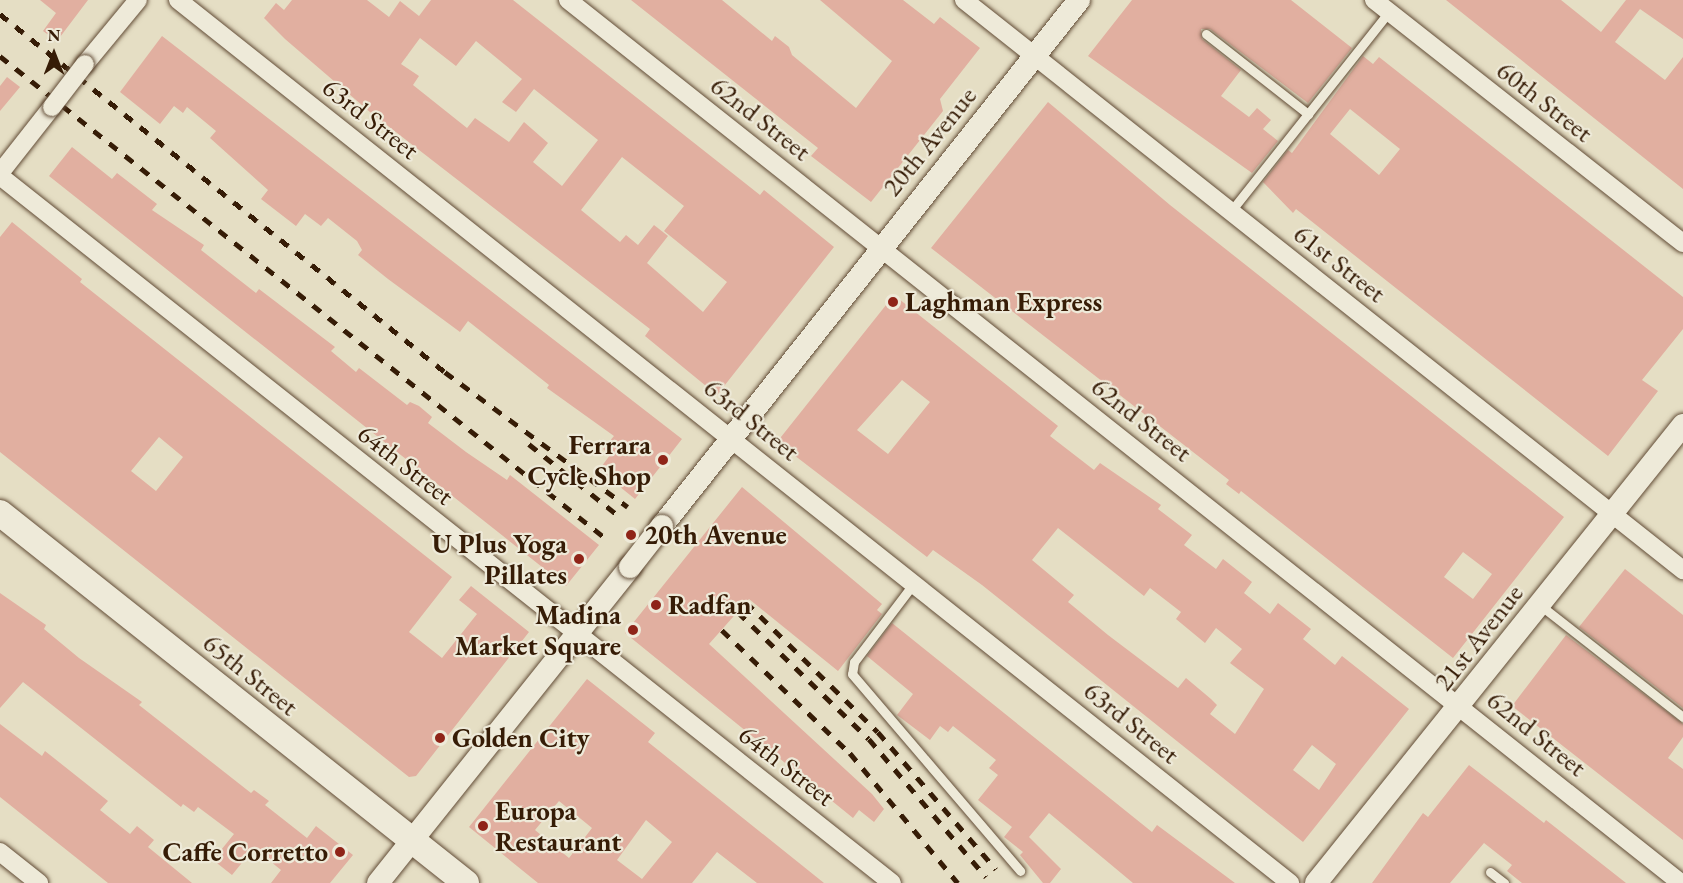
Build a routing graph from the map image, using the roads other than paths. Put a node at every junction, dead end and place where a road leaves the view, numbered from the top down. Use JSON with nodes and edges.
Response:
{"nodes":[{"id":1,"x":138,"y":0,"type":"edge"},
{"id":2,"x":178,"y":0,"type":"edge"},
{"id":3,"x":568,"y":0,"type":"edge"},
{"id":4,"x":964,"y":0,"type":"edge"},
{"id":5,"x":1079,"y":0,"type":"edge"},
{"id":6,"x":1374,"y":0,"type":"edge"},
{"id":7,"x":1389,"y":12,"type":"junction"},
{"id":8,"x":1206,"y":34,"type":"dead end"},
{"id":9,"x":1034,"y":56,"type":"junction"},
{"id":10,"x":1308,"y":114,"type":"junction"},
{"id":11,"x":0,"y":174,"type":"edge"},
{"id":12,"x":1231,"y":211,"type":"junction"},
{"id":13,"x":1683,"y":243,"type":"edge"},
{"id":14,"x":880,"y":246,"type":"junction"},
{"id":15,"x":1683,"y":425,"type":"edge"},
{"id":16,"x":731,"y":437,"type":"junction"},
{"id":17,"x":0,"y":513,"type":"edge"},
{"id":18,"x":1613,"y":514,"type":"junction"},
{"id":19,"x":1683,"y":570,"type":"edge"},
{"id":20,"x":914,"y":583,"type":"junction"},
{"id":21,"x":1540,"y":604,"type":"junction"},
{"id":22,"x":576,"y":633,"type":"junction"},
{"id":23,"x":1460,"y":706,"type":"junction"},
{"id":24,"x":1683,"y":717,"type":"edge"},
{"id":25,"x":412,"y":841,"type":"junction"},
{"id":26,"x":0,"y":852,"type":"edge"},
{"id":27,"x":1020,"y":871,"type":"dead end"},
{"id":28,"x":1490,"y":872,"type":"dead end"},
{"id":29,"x":39,"y":883,"type":"edge"},
{"id":30,"x":378,"y":883,"type":"edge"},
{"id":31,"x":466,"y":883,"type":"edge"},
{"id":32,"x":892,"y":883,"type":"edge"},
{"id":33,"x":1290,"y":883,"type":"edge"},
{"id":34,"x":1316,"y":883,"type":"edge"},
{"id":35,"x":1504,"y":883,"type":"edge"},
{"id":36,"x":1681,"y":883,"type":"edge"}],
"edges":[{"from":1,"to":11,"type":"street","bridge":true},
{"from":2,"to":16,"type":"street","name":"63rd Street"},
{"from":3,"to":14,"type":"street","name":"62nd Street"},
{"from":4,"to":9,"type":"street","name":"61st Street"},
{"from":5,"to":9,"type":"street","name":"20th Avenue"},
{"from":6,"to":7,"type":"street","name":"60th Street"},
{"from":7,"to":10,"type":"lane"},
{"from":7,"to":13,"type":"street","name":"60th Street"},
{"from":8,"to":10,"type":"lane"},
{"from":9,"to":12,"type":"street","name":"61st Street"},
{"from":9,"to":14,"type":"street","name":"20th Avenue"},
{"from":10,"to":12,"type":"lane"},
{"from":11,"to":22,"type":"street","name":"64th Street"},
{"from":12,"to":18,"type":"street","name":"61st Street"},
{"from":14,"to":16,"type":"street","name":"20th Avenue"},
{"from":14,"to":23,"type":"street","name":"62nd Street"},
{"from":15,"to":18,"type":"street","name":"21st Avenue"},
{"from":16,"to":20,"type":"street","name":"63rd Street"},
{"from":16,"to":22,"type":"street","name":"20th Avenue","bridge":true},
{"from":17,"to":25,"type":"main road","name":"65th Street"},
{"from":18,"to":19,"type":"street","name":"61st Street"},
{"from":18,"to":21,"type":"street","name":"21st Avenue"},
{"from":20,"to":27,"type":"lane"},
{"from":20,"to":33,"type":"street","name":"63rd Street"},
{"from":21,"to":23,"type":"street","name":"21st Avenue"},
{"from":21,"to":24,"type":"lane"},
{"from":22,"to":25,"type":"street","name":"20th Avenue"},
{"from":22,"to":32,"type":"street","name":"64th Street"},
{"from":23,"to":34,"type":"street","name":"21st Avenue"},
{"from":23,"to":36,"type":"street","name":"62nd Street"},
{"from":25,"to":30,"type":"street","name":"20th Avenue"},
{"from":25,"to":31,"type":"main road","name":"65th Street"},
{"from":26,"to":29,"type":"street"},
{"from":28,"to":35,"type":"lane"}]}
